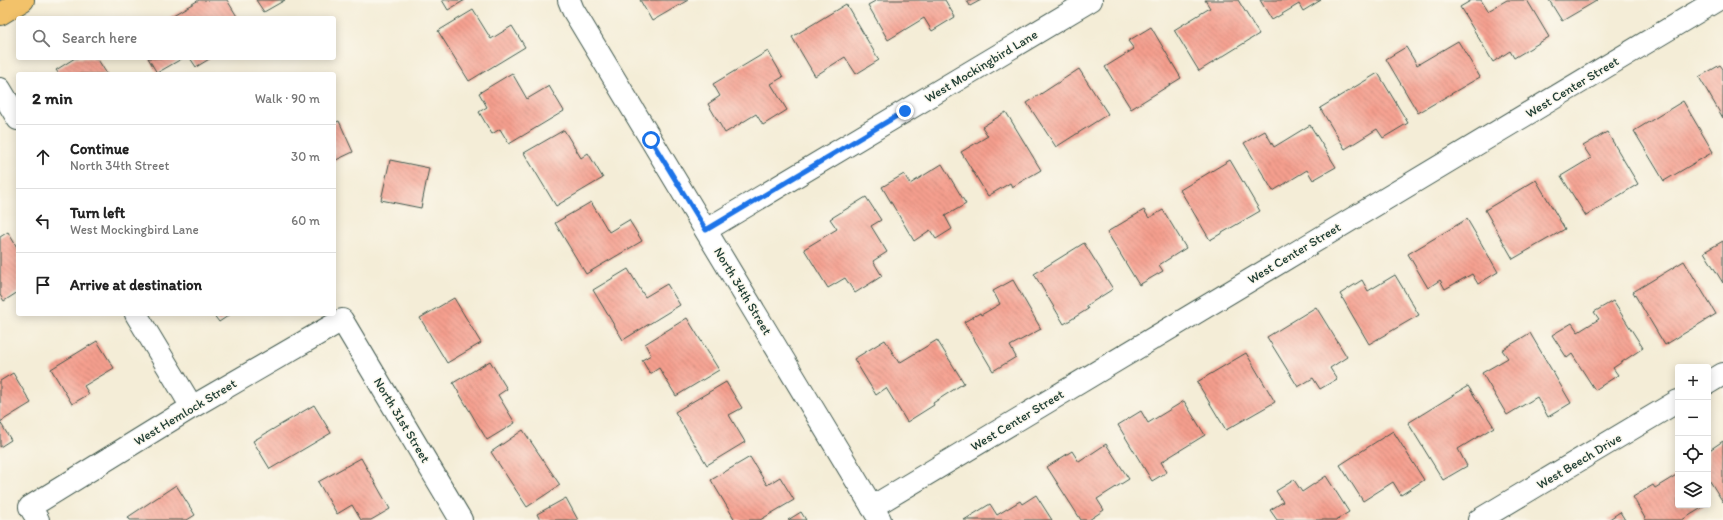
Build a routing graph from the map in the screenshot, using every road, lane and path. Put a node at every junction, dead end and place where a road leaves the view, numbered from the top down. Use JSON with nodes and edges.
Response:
{"nodes":[{"id":1,"x":23,"y":0,"type":"edge"},
{"id":2,"x":569,"y":0,"type":"edge"},
{"id":3,"x":1091,"y":0,"type":"edge"},
{"id":4,"x":1717,"y":0,"type":"edge"},
{"id":5,"x":0,"y":14,"type":"edge"},
{"id":6,"x":0,"y":89,"type":"edge"},
{"id":7,"x":16,"y":116,"type":"edge"},
{"id":8,"x":706,"y":230,"type":"junction"},
{"id":9,"x":137,"y":316,"type":"edge"},
{"id":10,"x":342,"y":320,"type":"joint"},
{"id":11,"x":1723,"y":374,"type":"edge"},
{"id":12,"x":1711,"y":381,"type":"edge"},
{"id":13,"x":1675,"y":403,"type":"edge"},
{"id":14,"x":192,"y":407,"type":"junction"},
{"id":15,"x":876,"y":513,"type":"edge"},
{"id":16,"x":34,"y":514,"type":"edge"},
{"id":17,"x":461,"y":520,"type":"edge"},
{"id":18,"x":1480,"y":520,"type":"edge"}],
"edges":[{"from":1,"to":5,"type":"main road"},
{"from":2,"to":8,"type":"street","name":"North 34th Street"},
{"from":3,"to":8,"type":"street","name":"West Mockingbird Lane"},
{"from":4,"to":15,"type":"street","name":"West Center Street"},
{"from":6,"to":7,"type":"street"},
{"from":8,"to":15,"type":"street","name":"North 34th Street"},
{"from":9,"to":14,"type":"street"},
{"from":10,"to":14,"type":"street","name":"West Hemlock Street"},
{"from":10,"to":17,"type":"street","name":"North 31st Street"},
{"from":11,"to":12,"type":"street"},
{"from":13,"to":18,"type":"street","name":"West Beech Drive"},
{"from":14,"to":16,"type":"street","name":"West Hemlock Street"}]}
